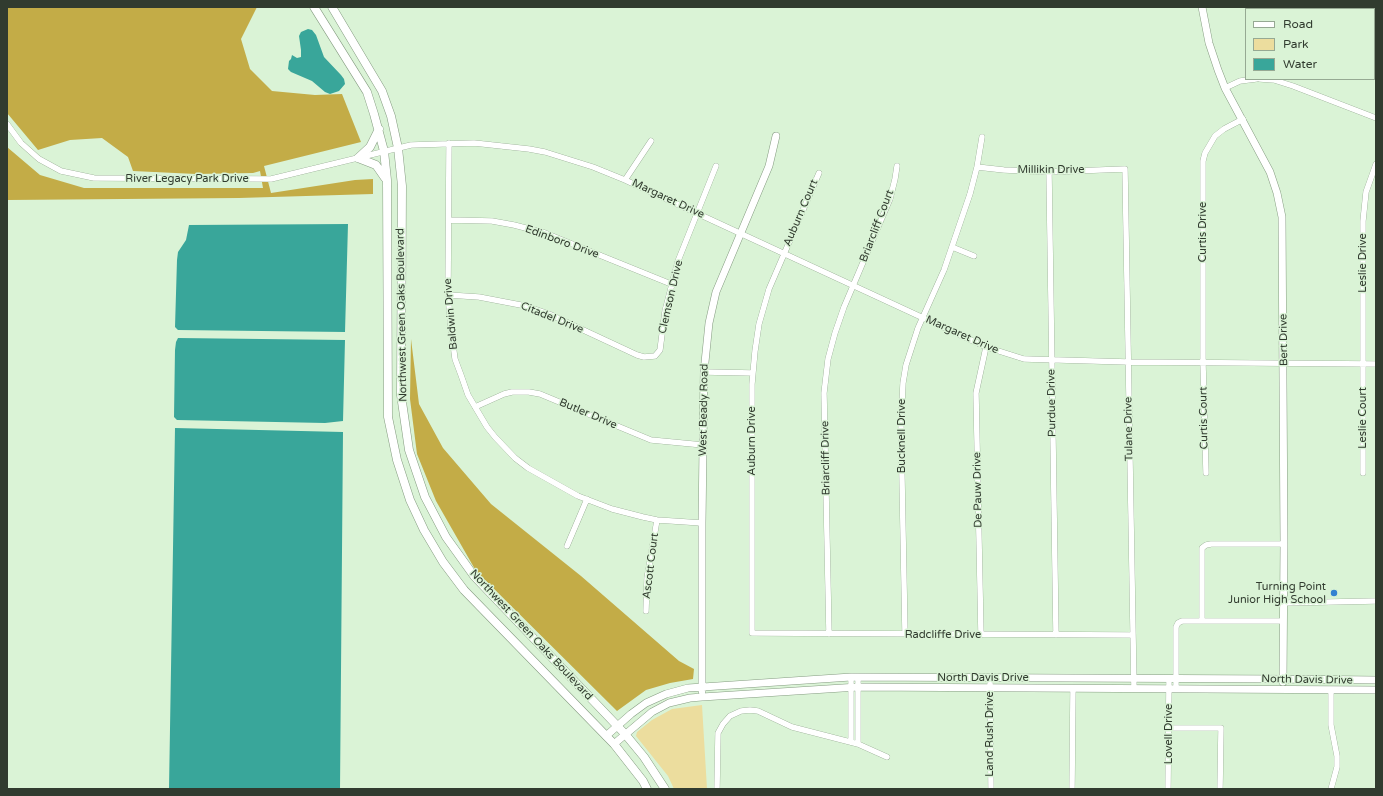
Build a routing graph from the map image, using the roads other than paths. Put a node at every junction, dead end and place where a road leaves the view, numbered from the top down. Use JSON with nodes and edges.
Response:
{"nodes":[{"id":1,"x":332,"y":7,"type":"edge"},
{"id":2,"x":1202,"y":7,"type":"edge"},
{"id":3,"x":318,"y":8,"type":"edge"},
{"id":4,"x":1248,"y":80,"type":"edge"},
{"id":5,"x":1274,"y":80,"type":"edge"},
{"id":6,"x":1226,"y":88,"type":"junction"},
{"id":7,"x":1376,"y":118,"type":"edge"},
{"id":8,"x":1243,"y":119,"type":"junction"},
{"id":9,"x":7,"y":124,"type":"edge"},
{"id":10,"x":379,"y":130,"type":"junction"},
{"id":11,"x":776,"y":136,"type":"dead end"},
{"id":12,"x":982,"y":137,"type":"dead end"},
{"id":13,"x":651,"y":141,"type":"dead end"},
{"id":14,"x":448,"y":143,"type":"junction"},
{"id":15,"x":398,"y":148,"type":"junction"},
{"id":16,"x":384,"y":151,"type":"junction"},
{"id":17,"x":358,"y":158,"type":"junction"},
{"id":18,"x":1376,"y":164,"type":"edge"},
{"id":19,"x":716,"y":166,"type":"dead end"},
{"id":20,"x":897,"y":166,"type":"dead end"},
{"id":21,"x":977,"y":167,"type":"junction"},
{"id":22,"x":1125,"y":169,"type":"joint"},
{"id":23,"x":1049,"y":172,"type":"junction"},
{"id":24,"x":819,"y":173,"type":"dead end"},
{"id":25,"x":387,"y":180,"type":"junction"},
{"id":26,"x":625,"y":180,"type":"junction"},
{"id":27,"x":698,"y":213,"type":"junction"},
{"id":28,"x":448,"y":220,"type":"junction"},
{"id":29,"x":740,"y":233,"type":"junction"},
{"id":30,"x":952,"y":247,"type":"junction"},
{"id":31,"x":784,"y":253,"type":"junction"},
{"id":32,"x":974,"y":256,"type":"dead end"},
{"id":33,"x":671,"y":284,"type":"junction"},
{"id":34,"x":853,"y":286,"type":"junction"},
{"id":35,"x":448,"y":295,"type":"junction"},
{"id":36,"x":923,"y":318,"type":"junction"},
{"id":37,"x":986,"y":347,"type":"junction"},
{"id":38,"x":652,"y":357,"type":"joint"},
{"id":39,"x":1052,"y":360,"type":"junction"},
{"id":40,"x":1128,"y":362,"type":"junction"},
{"id":41,"x":1203,"y":363,"type":"junction"},
{"id":42,"x":1284,"y":363,"type":"junction"},
{"id":43,"x":1363,"y":364,"type":"junction"},
{"id":44,"x":1376,"y":364,"type":"edge"},
{"id":45,"x":704,"y":372,"type":"junction"},
{"id":46,"x":753,"y":373,"type":"junction"},
{"id":47,"x":474,"y":407,"type":"junction"},
{"id":48,"x":703,"y":446,"type":"junction"},
{"id":49,"x":1206,"y":473,"type":"dead end"},
{"id":50,"x":1363,"y":473,"type":"dead end"},
{"id":51,"x":587,"y":499,"type":"junction"},
{"id":52,"x":657,"y":520,"type":"junction"},
{"id":53,"x":702,"y":523,"type":"junction"},
{"id":54,"x":1284,"y":544,"type":"junction"},
{"id":55,"x":567,"y":546,"type":"dead end"},
{"id":56,"x":1376,"y":601,"type":"edge"},
{"id":57,"x":1284,"y":603,"type":"junction"},
{"id":58,"x":646,"y":611,"type":"dead end"},
{"id":59,"x":1202,"y":621,"type":"junction"},
{"id":60,"x":1284,"y":621,"type":"junction"},
{"id":61,"x":752,"y":633,"type":"joint"},
{"id":62,"x":829,"y":634,"type":"junction"},
{"id":63,"x":905,"y":634,"type":"junction"},
{"id":64,"x":981,"y":635,"type":"junction"},
{"id":65,"x":1056,"y":635,"type":"junction"},
{"id":66,"x":1133,"y":635,"type":"junction"},
{"id":67,"x":855,"y":677,"type":"junction"},
{"id":68,"x":990,"y":678,"type":"junction"},
{"id":69,"x":1134,"y":679,"type":"junction"},
{"id":70,"x":1173,"y":679,"type":"junction"},
{"id":71,"x":1283,"y":679,"type":"junction"},
{"id":72,"x":1376,"y":680,"type":"edge"},
{"id":73,"x":855,"y":687,"type":"junction"},
{"id":74,"x":702,"y":688,"type":"junction"},
{"id":75,"x":990,"y":688,"type":"junction"},
{"id":76,"x":1073,"y":689,"type":"junction"},
{"id":77,"x":1134,"y":689,"type":"junction"},
{"id":78,"x":1172,"y":689,"type":"junction"},
{"id":79,"x":1283,"y":690,"type":"junction"},
{"id":80,"x":1331,"y":690,"type":"junction"},
{"id":81,"x":1376,"y":690,"type":"edge"},
{"id":82,"x":702,"y":697,"type":"junction"},
{"id":83,"x":617,"y":726,"type":"junction"},
{"id":84,"x":1169,"y":728,"type":"junction"},
{"id":85,"x":625,"y":734,"type":"junction"},
{"id":86,"x":606,"y":736,"type":"junction"},
{"id":87,"x":851,"y":742,"type":"junction"},
{"id":88,"x":614,"y":744,"type":"junction"},
{"id":89,"x":858,"y":744,"type":"junction"},
{"id":90,"x":887,"y":757,"type":"dead end"},
{"id":91,"x":647,"y":789,"type":"edge"},
{"id":92,"x":665,"y":789,"type":"edge"},
{"id":93,"x":717,"y":789,"type":"edge"},
{"id":94,"x":991,"y":789,"type":"edge"},
{"id":95,"x":1072,"y":789,"type":"edge"},
{"id":96,"x":1168,"y":789,"type":"edge"},
{"id":97,"x":1220,"y":789,"type":"edge"},
{"id":98,"x":1331,"y":789,"type":"edge"}],
"edges":[{"from":1,"to":15,"type":"main road","name":"Northwest Green Oaks Boulevard"},
{"from":2,"to":6,"type":"street","name":"Bert Drive"},
{"from":3,"to":10,"type":"main road","name":"Northwest Green Oaks Boulevard"},
{"from":4,"to":6,"type":"street"},
{"from":5,"to":7,"type":"street"},
{"from":6,"to":8,"type":"street","name":"Bert Drive"},
{"from":8,"to":41,"type":"street","name":"Curtis Drive"},
{"from":8,"to":42,"type":"street","name":"Bert Drive"},
{"from":9,"to":17,"type":"street","name":"River Legacy Park Drive"},
{"from":10,"to":16,"type":"main road","name":"Northwest Green Oaks Boulevard"},
{"from":10,"to":17,"type":"main road"},
{"from":11,"to":29,"type":"street","name":"West Beady Road"},
{"from":12,"to":21,"type":"street","name":"Bucknell Drive"},
{"from":13,"to":26,"type":"street","name":"Margaret Drive"},
{"from":14,"to":15,"type":"street","name":"Margaret Drive"},
{"from":14,"to":26,"type":"street","name":"Margaret Drive"},
{"from":14,"to":28,"type":"street","name":"Baldwin Drive"},
{"from":15,"to":16,"type":"street","name":"Margaret Drive"},
{"from":15,"to":83,"type":"main road","name":"Northwest Green Oaks Boulevard"},
{"from":16,"to":17,"type":"street","name":"River Legacy Park Drive"},
{"from":16,"to":25,"type":"main road","name":"Northwest Green Oaks Boulevard"},
{"from":17,"to":25,"type":"main road"},
{"from":18,"to":43,"type":"street","name":"Leslie Drive"},
{"from":19,"to":27,"type":"street","name":"Clemson Drive"},
{"from":20,"to":34,"type":"street","name":"Briarcliff Court"},
{"from":21,"to":23,"type":"street","name":"Millikin Drive"},
{"from":21,"to":30,"type":"street","name":"Bucknell Drive"},
{"from":22,"to":23,"type":"street","name":"Millikin Drive"},
{"from":22,"to":40,"type":"street","name":"Tulane Drive"},
{"from":23,"to":39,"type":"street","name":"Purdue Drive"},
{"from":24,"to":31,"type":"street","name":"Auburn Court"},
{"from":25,"to":86,"type":"main road","name":"Northwest Green Oaks Boulevard"},
{"from":26,"to":27,"type":"street","name":"Margaret Drive"},
{"from":27,"to":29,"type":"street","name":"Margaret Drive"},
{"from":27,"to":33,"type":"street","name":"Clemson Drive"},
{"from":28,"to":33,"type":"street","name":"Edinboro Drive"},
{"from":28,"to":35,"type":"street","name":"Baldwin Drive"},
{"from":29,"to":31,"type":"street","name":"Margaret Drive"},
{"from":29,"to":45,"type":"street","name":"West Beady Road"},
{"from":30,"to":32,"type":"street"},
{"from":30,"to":36,"type":"street","name":"Bucknell Drive"},
{"from":31,"to":34,"type":"street","name":"Margaret Drive"},
{"from":31,"to":46,"type":"street","name":"Auburn Drive"},
{"from":33,"to":38,"type":"street","name":"Clemson Drive"},
{"from":34,"to":36,"type":"street","name":"Margaret Drive"},
{"from":34,"to":62,"type":"street","name":"Briarcliff Drive"},
{"from":35,"to":38,"type":"street","name":"Citadel Drive"},
{"from":35,"to":47,"type":"street","name":"Baldwin Drive"},
{"from":36,"to":37,"type":"street","name":"Margaret Drive"},
{"from":36,"to":63,"type":"street","name":"Bucknell Drive"},
{"from":37,"to":39,"type":"street","name":"Margaret Drive"},
{"from":37,"to":64,"type":"street","name":"De Pauw Drive"},
{"from":39,"to":40,"type":"street","name":"Margaret Drive"},
{"from":39,"to":65,"type":"street","name":"Purdue Drive"},
{"from":40,"to":41,"type":"street","name":"Margaret Drive"},
{"from":40,"to":66,"type":"street","name":"Tulane Drive"},
{"from":41,"to":42,"type":"street","name":"Margaret Drive"},
{"from":41,"to":49,"type":"street","name":"Curtis Court"},
{"from":42,"to":43,"type":"street","name":"Margaret Drive"},
{"from":42,"to":54,"type":"street","name":"Bert Drive"},
{"from":43,"to":44,"type":"street","name":"Margaret Drive"},
{"from":43,"to":50,"type":"street","name":"Leslie Court"},
{"from":45,"to":46,"type":"street"},
{"from":45,"to":48,"type":"street","name":"West Beady Road"},
{"from":46,"to":61,"type":"street","name":"Auburn Drive"},
{"from":47,"to":48,"type":"street","name":"Butler Drive"},
{"from":47,"to":51,"type":"street","name":"Baldwin Drive"},
{"from":48,"to":53,"type":"street","name":"West Beady Road"},
{"from":51,"to":52,"type":"street","name":"Baldwin Drive"},
{"from":51,"to":55,"type":"street"},
{"from":52,"to":53,"type":"street","name":"Baldwin Drive"},
{"from":52,"to":58,"type":"street","name":"Ascott Court"},
{"from":53,"to":74,"type":"street","name":"West Beady Road"},
{"from":54,"to":57,"type":"street","name":"Bert Drive"},
{"from":54,"to":59,"type":"street"},
{"from":56,"to":57,"type":"street"},
{"from":57,"to":60,"type":"street","name":"Bert Drive"},
{"from":59,"to":60,"type":"street"},
{"from":59,"to":70,"type":"street","name":"Lovell Drive"},
{"from":60,"to":71,"type":"street","name":"Bert Drive"},
{"from":61,"to":62,"type":"street","name":"Radcliffe Drive"},
{"from":62,"to":63,"type":"street","name":"Radcliffe Drive"},
{"from":63,"to":64,"type":"street","name":"Radcliffe Drive"},
{"from":64,"to":65,"type":"street","name":"Radcliffe Drive"},
{"from":65,"to":66,"type":"street","name":"Radcliffe Drive"},
{"from":66,"to":69,"type":"street","name":"Tulane Drive"},
{"from":67,"to":68,"type":"street","name":"North Davis Drive"},
{"from":67,"to":73,"type":"street"},
{"from":67,"to":74,"type":"street","name":"North Davis Drive"},
{"from":68,"to":69,"type":"street","name":"North Davis Drive"},
{"from":68,"to":75,"type":"street","name":"Land Rush Drive"},
{"from":69,"to":70,"type":"street","name":"North Davis Drive"},
{"from":69,"to":77,"type":"street","name":"Tulane Drive"},
{"from":70,"to":71,"type":"street","name":"North Davis Drive"},
{"from":70,"to":78,"type":"street","name":"Lovell Drive"},
{"from":71,"to":72,"type":"street","name":"North Davis Drive"},
{"from":71,"to":79,"type":"street","name":"Bert Drive"},
{"from":73,"to":75,"type":"street","name":"North Davis Drive"},
{"from":73,"to":82,"type":"street","name":"North Davis Drive"},
{"from":73,"to":87,"type":"street"},
{"from":73,"to":89,"type":"street"},
{"from":74,"to":82,"type":"street","name":"West Beady Road"},
{"from":74,"to":83,"type":"street","name":"North Davis Drive"},
{"from":75,"to":76,"type":"street","name":"North Davis Drive"},
{"from":75,"to":94,"type":"street","name":"Land Rush Drive"},
{"from":76,"to":77,"type":"street","name":"North Davis Drive"},
{"from":76,"to":95,"type":"street"},
{"from":77,"to":78,"type":"street","name":"North Davis Drive"},
{"from":78,"to":79,"type":"street","name":"North Davis Drive"},
{"from":78,"to":84,"type":"street","name":"Lovell Drive"},
{"from":79,"to":80,"type":"street","name":"North Davis Drive"},
{"from":80,"to":81,"type":"street","name":"North Davis Drive"},
{"from":80,"to":98,"type":"street"},
{"from":82,"to":85,"type":"street","name":"North Davis Drive"},
{"from":83,"to":85,"type":"main road","name":"Northwest Green Oaks Boulevard"},
{"from":83,"to":86,"type":"street","name":"North Davis Drive"},
{"from":84,"to":96,"type":"street","name":"Lovell Drive"},
{"from":84,"to":97,"type":"street"},
{"from":85,"to":88,"type":"street","name":"North Davis Drive"},
{"from":85,"to":92,"type":"main road","name":"Northwest Green Oaks Boulevard"},
{"from":86,"to":88,"type":"main road","name":"Northwest Green Oaks Boulevard"},
{"from":87,"to":89,"type":"street"},
{"from":87,"to":93,"type":"street"},
{"from":88,"to":91,"type":"main road","name":"Northwest Green Oaks Boulevard"},
{"from":89,"to":90,"type":"street"}]}
